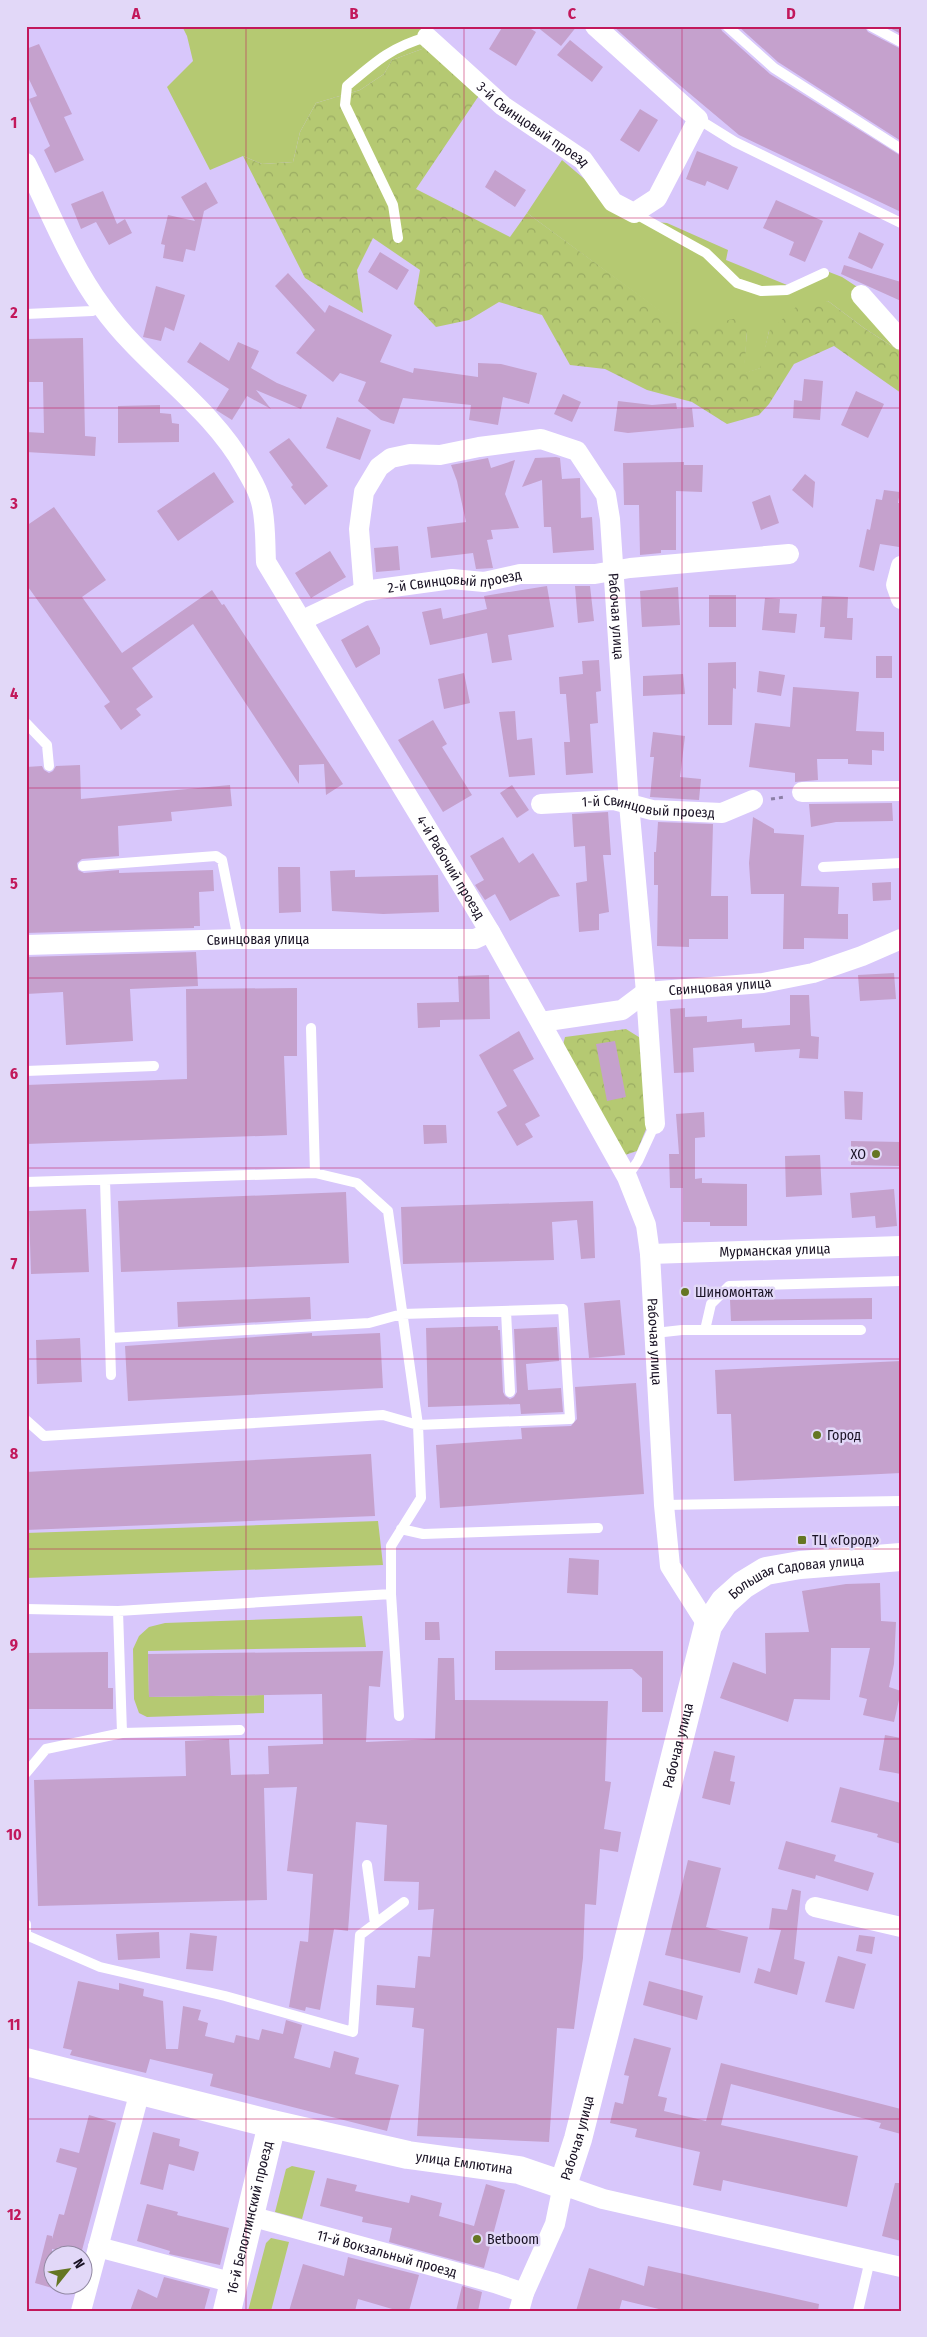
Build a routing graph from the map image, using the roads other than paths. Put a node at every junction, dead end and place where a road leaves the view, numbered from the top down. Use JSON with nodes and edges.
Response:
{"nodes":[{"id":1,"x":595,"y":26,"type":"edge"},
{"id":2,"x":727,"y":26,"type":"edge"},
{"id":3,"x":871,"y":26,"type":"edge"},
{"id":4,"x":427,"y":37,"type":"joint"},
{"id":5,"x":901,"y":42,"type":"edge"},
{"id":6,"x":698,"y":119,"type":"junction"},
{"id":7,"x":901,"y":148,"type":"edge"},
{"id":8,"x":26,"y":163,"type":"edge"},
{"id":9,"x":33,"y":191,"type":"edge"},
{"id":10,"x":634,"y":214,"type":"junction"},
{"id":11,"x":901,"y":223,"type":"edge"},
{"id":12,"x":398,"y":238,"type":"dead end"},
{"id":13,"x":824,"y":273,"type":"dead end"},
{"id":14,"x":861,"y":295,"type":"dead end"},
{"id":15,"x":102,"y":307,"type":"junction"},
{"id":16,"x":26,"y":314,"type":"edge"},
{"id":17,"x":901,"y":340,"type":"edge"},
{"id":18,"x":790,"y":554,"type":"dead end"},
{"id":19,"x":901,"y":566,"type":"edge"},
{"id":20,"x":613,"y":572,"type":"junction"},
{"id":21,"x":364,"y":591,"type":"junction"},
{"id":22,"x":901,"y":599,"type":"edge"},
{"id":23,"x":303,"y":622,"type":"junction"},
{"id":24,"x":26,"y":723,"type":"edge"},
{"id":25,"x":49,"y":766,"type":"dead end"},
{"id":26,"x":901,"y":791,"type":"edge"},
{"id":27,"x":802,"y":792,"type":"road end"},
{"id":28,"x":753,"y":800,"type":"road end"},
{"id":29,"x":541,"y":804,"type":"dead end"},
{"id":30,"x":629,"y":804,"type":"junction"},
{"id":31,"x":901,"y":863,"type":"edge"},
{"id":32,"x":83,"y":866,"type":"dead end"},
{"id":33,"x":823,"y":867,"type":"dead end"},
{"id":34,"x":490,"y":932,"type":"junction"},
{"id":35,"x":238,"y":939,"type":"junction"},
{"id":36,"x":901,"y":939,"type":"edge"},
{"id":37,"x":26,"y":945,"type":"edge"},
{"id":38,"x":646,"y":992,"type":"junction"},
{"id":39,"x":541,"y":1022,"type":"junction"},
{"id":40,"x":311,"y":1028,"type":"dead end"},
{"id":41,"x":154,"y":1066,"type":"dead end"},
{"id":42,"x":26,"y":1072,"type":"edge"},
{"id":43,"x":655,"y":1124,"type":"joint"},
{"id":44,"x":315,"y":1173,"type":"junction"},
{"id":45,"x":628,"y":1177,"type":"junction"},
{"id":46,"x":105,"y":1180,"type":"junction"},
{"id":47,"x":26,"y":1182,"type":"edge"},
{"id":48,"x":901,"y":1246,"type":"edge"},
{"id":49,"x":650,"y":1254,"type":"junction"},
{"id":50,"x":901,"y":1281,"type":"edge"},
{"id":51,"x":506,"y":1310,"type":"junction"},
{"id":52,"x":402,"y":1314,"type":"junction"},
{"id":53,"x":705,"y":1330,"type":"junction"},
{"id":54,"x":861,"y":1330,"type":"dead end"},
{"id":55,"x":654,"y":1333,"type":"junction"},
{"id":56,"x":110,"y":1338,"type":"junction"},
{"id":57,"x":111,"y":1375,"type":"dead end"},
{"id":58,"x":510,"y":1392,"type":"dead end"},
{"id":59,"x":26,"y":1420,"type":"edge"},
{"id":60,"x":418,"y":1426,"type":"junction"},
{"id":61,"x":901,"y":1502,"type":"edge"},
{"id":62,"x":664,"y":1505,"type":"junction"},
{"id":63,"x":401,"y":1528,"type":"junction"},
{"id":64,"x":598,"y":1528,"type":"dead end"},
{"id":65,"x":901,"y":1557,"type":"edge"},
{"id":66,"x":390,"y":1594,"type":"junction"},
{"id":67,"x":26,"y":1609,"type":"edge"},
{"id":68,"x":118,"y":1611,"type":"junction"},
{"id":69,"x":708,"y":1626,"type":"junction"},
{"id":70,"x":399,"y":1716,"type":"dead end"},
{"id":71,"x":240,"y":1730,"type":"dead end"},
{"id":72,"x":122,"y":1733,"type":"junction"},
{"id":73,"x":26,"y":1773,"type":"edge"},
{"id":74,"x":367,"y":1865,"type":"dead end"},
{"id":75,"x":404,"y":1902,"type":"dead end"},
{"id":76,"x":815,"y":1907,"type":"dead end"},
{"id":77,"x":26,"y":1924,"type":"edge"},
{"id":78,"x":375,"y":1924,"type":"junction"},
{"id":79,"x":901,"y":1927,"type":"edge"},
{"id":80,"x":26,"y":2062,"type":"edge"},
{"id":81,"x":140,"y":2090,"type":"junction"},
{"id":82,"x":272,"y":2124,"type":"junction"},
{"id":83,"x":563,"y":2185,"type":"junction"},
{"id":84,"x":250,"y":2216,"type":"junction"},
{"id":85,"x":98,"y":2247,"type":"junction"},
{"id":86,"x":870,"y":2260,"type":"junction"},
{"id":87,"x":901,"y":2267,"type":"edge"},
{"id":88,"x":234,"y":2283,"type":"junction"},
{"id":89,"x":521,"y":2302,"type":"edge"},
{"id":90,"x":81,"y":2311,"type":"edge"},
{"id":91,"x":227,"y":2311,"type":"edge"},
{"id":92,"x":858,"y":2311,"type":"edge"}],
"edges":[{"from":1,"to":6,"type":"street"},
{"from":2,"to":7,"type":"lane"},
{"from":3,"to":5,"type":"lane"},
{"from":4,"to":10,"type":"street","name":"3-й Свинцовый проезд"},
{"from":4,"to":12,"type":"lane"},
{"from":6,"to":10,"type":"street"},
{"from":6,"to":11,"type":"lane"},
{"from":8,"to":9,"type":"street"},
{"from":9,"to":15,"type":"street"},
{"from":10,"to":13,"type":"lane"},
{"from":14,"to":17,"type":"street"},
{"from":15,"to":16,"type":"lane"},
{"from":15,"to":23,"type":"street","name":"4-й Рабочий проезд"},
{"from":18,"to":20,"type":"street","name":"2-й Свинцовый проезд"},
{"from":19,"to":22,"type":"street"},
{"from":20,"to":21,"type":"street","name":"2-й Свинцовый проезд"},
{"from":20,"to":21,"type":"street","name":"Рабочая улица"},
{"from":20,"to":30,"type":"street","name":"Рабочая улица"},
{"from":21,"to":23,"type":"street","name":"2-й Свинцовый проезд"},
{"from":23,"to":34,"type":"street","name":"4-й Рабочий проезд"},
{"from":24,"to":25,"type":"lane"},
{"from":26,"to":27,"type":"street"},
{"from":28,"to":30,"type":"street","name":"1-й Свинцовый проезд"},
{"from":29,"to":30,"type":"street","name":"1-й Свинцовый проезд"},
{"from":30,"to":38,"type":"street","name":"Рабочая улица"},
{"from":31,"to":33,"type":"lane"},
{"from":32,"to":35,"type":"lane"},
{"from":34,"to":35,"type":"street","name":"Свинцовая улица"},
{"from":34,"to":39,"type":"street","name":"4-й Рабочий проезд"},
{"from":35,"to":37,"type":"street","name":"Свинцовая улица"},
{"from":36,"to":38,"type":"street","name":"Свинцовая улица"},
{"from":38,"to":39,"type":"street"},
{"from":38,"to":43,"type":"street","name":"Рабочая улица"},
{"from":39,"to":45,"type":"street","name":"4-й Рабочий проезд"},
{"from":40,"to":44,"type":"lane"},
{"from":41,"to":42,"type":"lane"},
{"from":43,"to":45,"type":"lane"},
{"from":44,"to":46,"type":"lane"},
{"from":44,"to":52,"type":"lane"},
{"from":45,"to":49,"type":"street","name":"Рабочая улица"},
{"from":46,"to":47,"type":"lane"},
{"from":46,"to":56,"type":"lane"},
{"from":48,"to":49,"type":"street","name":"Мурманская улица"},
{"from":49,"to":55,"type":"street","name":"Рабочая улица"},
{"from":50,"to":53,"type":"lane"},
{"from":51,"to":52,"type":"lane"},
{"from":51,"to":58,"type":"lane"},
{"from":51,"to":60,"type":"lane"},
{"from":52,"to":56,"type":"lane"},
{"from":52,"to":60,"type":"lane"},
{"from":53,"to":54,"type":"lane"},
{"from":53,"to":55,"type":"lane"},
{"from":55,"to":62,"type":"street","name":"Рабочая улица"},
{"from":56,"to":57,"type":"lane"},
{"from":59,"to":60,"type":"lane"},
{"from":60,"to":63,"type":"lane"},
{"from":61,"to":62,"type":"lane"},
{"from":62,"to":69,"type":"street","name":"Рабочая улица"},
{"from":63,"to":64,"type":"lane"},
{"from":63,"to":66,"type":"lane"},
{"from":65,"to":69,"type":"main road","name":"Большая Садовая улица"},
{"from":66,"to":68,"type":"lane"},
{"from":66,"to":70,"type":"lane"},
{"from":67,"to":68,"type":"lane"},
{"from":68,"to":72,"type":"lane"},
{"from":69,"to":83,"type":"main road","name":"Рабочая улица"},
{"from":71,"to":72,"type":"lane"},
{"from":72,"to":73,"type":"lane"},
{"from":74,"to":78,"type":"lane"},
{"from":75,"to":78,"type":"lane"},
{"from":76,"to":79,"type":"street"},
{"from":77,"to":78,"type":"lane"},
{"from":80,"to":81,"type":"main road","name":"улица Емлютина"},
{"from":81,"to":82,"type":"main road","name":"улица Емлютина"},
{"from":81,"to":85,"type":"street"},
{"from":82,"to":83,"type":"main road","name":"улица Емлютина"},
{"from":82,"to":84,"type":"main road","name":"16-й Белоглинский проезд"},
{"from":83,"to":86,"type":"street","name":"улица Емлютина"},
{"from":83,"to":89,"type":"street","name":"Рабочая улица"},
{"from":84,"to":88,"type":"main road","name":"16-й Белоглинский проезд"},
{"from":84,"to":89,"type":"street","name":"11-й Вокзальный проезд"},
{"from":85,"to":88,"type":"street"},
{"from":85,"to":90,"type":"street"},
{"from":86,"to":87,"type":"street","name":"улица Емлютина"},
{"from":86,"to":92,"type":"lane"},
{"from":88,"to":91,"type":"main road","name":"16-й Белоглинский проезд"}]}
